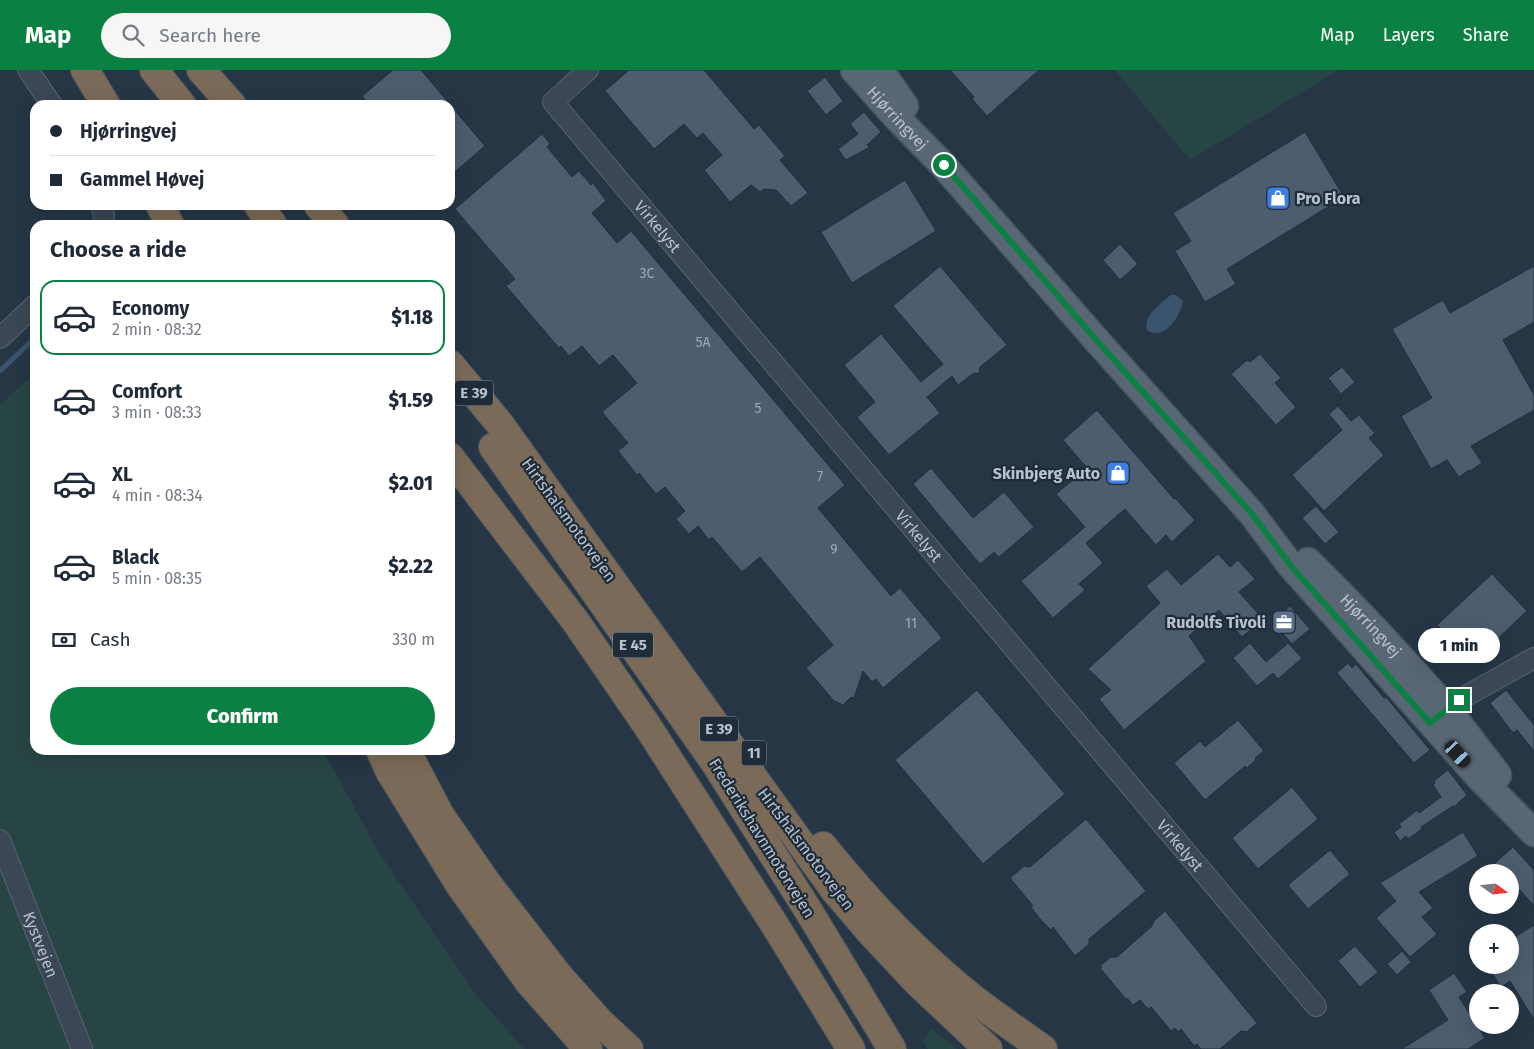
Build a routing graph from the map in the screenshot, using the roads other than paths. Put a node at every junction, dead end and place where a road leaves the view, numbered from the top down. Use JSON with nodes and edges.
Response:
{"nodes":[{"id":1,"x":28,"y":70,"type":"edge"},
{"id":2,"x":85,"y":70,"type":"edge"},
{"id":3,"x":154,"y":70,"type":"edge"},
{"id":4,"x":201,"y":70,"type":"edge"},
{"id":5,"x":588,"y":70,"type":"edge"},
{"id":6,"x":854,"y":70,"type":"edge"},
{"id":7,"x":880,"y":70,"type":"edge"},
{"id":8,"x":49,"y":100,"type":"edge"},
{"id":9,"x":103,"y":100,"type":"edge"},
{"id":10,"x":178,"y":100,"type":"edge"},
{"id":11,"x":228,"y":100,"type":"edge"},
{"id":12,"x":944,"y":165,"type":"junction"},
{"id":13,"x":322,"y":210,"type":"edge"},
{"id":14,"x":331,"y":220,"type":"edge"},
{"id":15,"x":30,"y":310,"type":"edge"},
{"id":16,"x":0,"y":338,"type":"edge"},
{"id":17,"x":455,"y":370,"type":"edge"},
{"id":18,"x":455,"y":393,"type":"edge"},
{"id":19,"x":499,"y":423,"type":"junction"},
{"id":20,"x":455,"y":464,"type":"edge"},
{"id":21,"x":1534,"y":658,"type":"edge"},
{"id":22,"x":1439,"y":716,"type":"junction"},
{"id":23,"x":382,"y":755,"type":"edge"},
{"id":24,"x":409,"y":755,"type":"edge"},
{"id":25,"x":1530,"y":828,"type":"edge"},
{"id":26,"x":0,"y":840,"type":"edge"},
{"id":27,"x":1316,"y":1006,"type":"dead end"},
{"id":28,"x":82,"y":1049,"type":"edge"},
{"id":29,"x":588,"y":1049,"type":"edge"},
{"id":30,"x":629,"y":1049,"type":"edge"},
{"id":31,"x":852,"y":1049,"type":"edge"},
{"id":32,"x":892,"y":1049,"type":"edge"},
{"id":33,"x":988,"y":1049,"type":"edge"},
{"id":34,"x":1044,"y":1049,"type":"edge"}],
"edges":[{"from":1,"to":8,"type":"street"},
{"from":2,"to":9,"type":"highway"},
{"from":3,"to":10,"type":"highway"},
{"from":4,"to":11,"type":"highway"},
{"from":5,"to":27,"type":"street","name":"Virkelyst"},
{"from":6,"to":12,"type":"main road","name":"Hjørringvej"},
{"from":7,"to":12,"type":"main road","name":"Hjørringvej"},
{"from":12,"to":22,"type":"main road","name":"Hjørringvej"},
{"from":13,"to":14,"type":"highway"},
{"from":15,"to":16,"type":"street"},
{"from":17,"to":19,"type":"highway","name":"Hirtshalsmotorvejen","number":"E 39"},
{"from":18,"to":32,"type":"highway","name":"Frederikshavnmotorvejen","number":"E 45"},
{"from":19,"to":33,"type":"highway","name":"Hirtshalsmotorvejen","number":"E 39"},
{"from":19,"to":34,"type":"highway","number":"11"},
{"from":20,"to":31,"type":"highway","number":"E 45"},
{"from":21,"to":22,"type":"street"},
{"from":22,"to":25,"type":"main road","name":"Hjørringvej"},
{"from":23,"to":29,"type":"highway"},
{"from":24,"to":30,"type":"highway"},
{"from":26,"to":28,"type":"street","name":"Kystvejen"}]}
